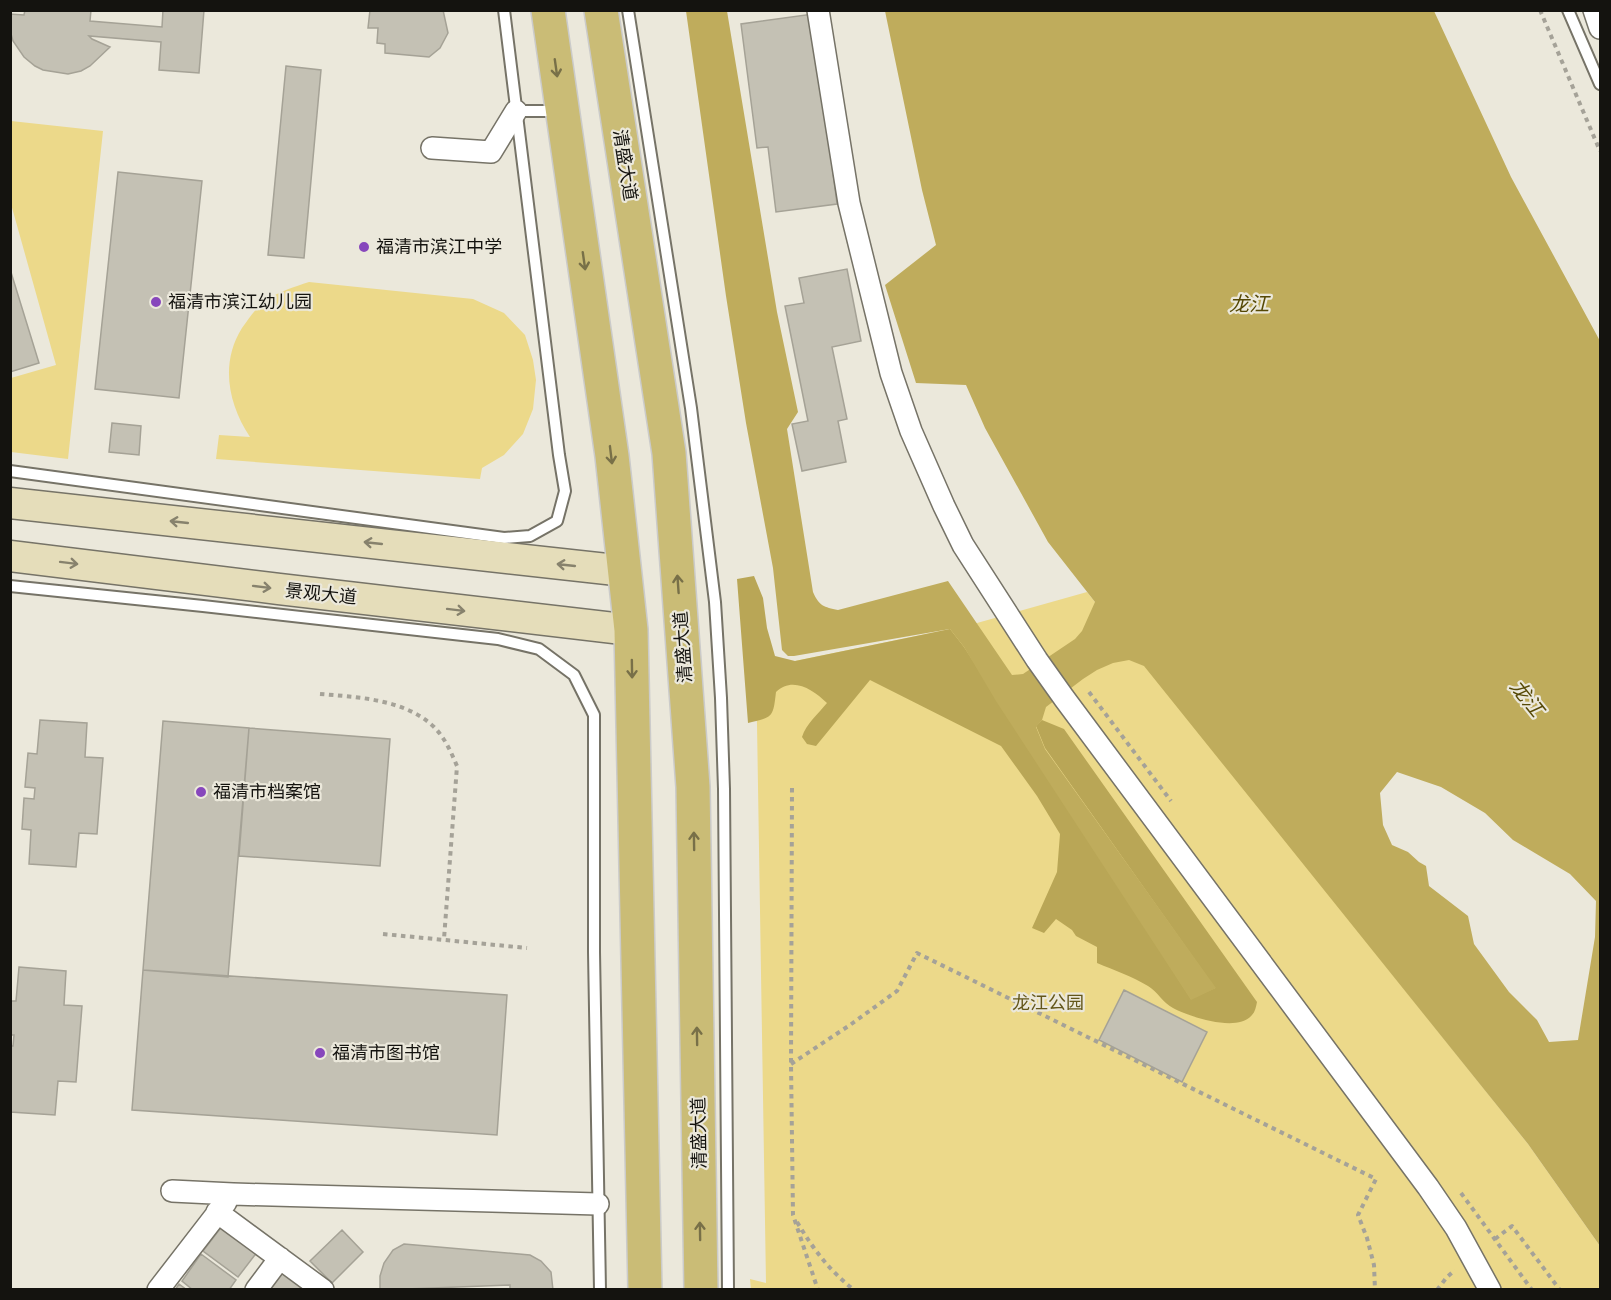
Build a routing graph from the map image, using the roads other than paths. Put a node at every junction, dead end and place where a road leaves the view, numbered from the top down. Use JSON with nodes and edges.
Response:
{"nodes":[{"id":1,"x":504,"y":10,"type":"edge"},
{"id":2,"x":548,"y":10,"type":"edge"},
{"id":3,"x":601,"y":10,"type":"edge"},
{"id":4,"x":628,"y":10,"type":"edge"},
{"id":5,"x":818,"y":10,"type":"edge"},
{"id":6,"x":1568,"y":10,"type":"edge"},
{"id":7,"x":1594,"y":10,"type":"edge"},
{"id":8,"x":1600,"y":28,"type":"edge"},
{"id":9,"x":1600,"y":84,"type":"edge"},
{"id":10,"x":516,"y":111,"type":"junction"},
{"id":11,"x":562,"y":111,"type":"junction"},
{"id":12,"x":432,"y":148,"type":"dead end"},
{"id":13,"x":10,"y":471,"type":"edge"},
{"id":14,"x":10,"y":503,"type":"edge"},
{"id":15,"x":10,"y":556,"type":"edge"},
{"id":16,"x":625,"y":571,"type":"junction"},
{"id":17,"x":10,"y":586,"type":"edge"},
{"id":18,"x":631,"y":630,"type":"junction"},
{"id":19,"x":172,"y":1191,"type":"dead end"},
{"id":20,"x":233,"y":1194,"type":"junction"},
{"id":21,"x":598,"y":1204,"type":"junction"},
{"id":22,"x":217,"y":1212,"type":"junction"},
{"id":23,"x":280,"y":1258,"type":"junction"},
{"id":24,"x":158,"y":1290,"type":"edge"},
{"id":25,"x":256,"y":1290,"type":"edge"},
{"id":26,"x":323,"y":1290,"type":"edge"},
{"id":27,"x":600,"y":1290,"type":"edge"},
{"id":28,"x":645,"y":1290,"type":"edge"},
{"id":29,"x":701,"y":1290,"type":"edge"},
{"id":30,"x":728,"y":1290,"type":"edge"},
{"id":31,"x":1490,"y":1290,"type":"edge"}],
"edges":[{"from":1,"to":10,"type":"lane"},
{"from":2,"to":11,"type":"main road","one_way":true},
{"from":29,"to":3,"type":"main road","name":"清盛大道","one_way":true},
{"from":4,"to":30,"type":"lane"},
{"from":5,"to":31,"type":"street"},
{"from":6,"to":9,"type":"lane"},
{"from":7,"to":8,"type":"street"},
{"from":10,"to":11,"type":"lane"},
{"from":10,"to":12,"type":"street"},
{"from":10,"to":13,"type":"lane"},
{"from":11,"to":16,"type":"main road","one_way":true},
{"from":16,"to":14,"type":"street","one_way":true},
{"from":15,"to":18,"type":"street","name":"景观大道","one_way":true},
{"from":16,"to":18,"type":"main road"},
{"from":17,"to":21,"type":"lane"},
{"from":18,"to":28,"type":"main road","one_way":true},
{"from":19,"to":20,"type":"street"},
{"from":20,"to":21,"type":"street"},
{"from":20,"to":22,"type":"street"},
{"from":21,"to":27,"type":"lane"},
{"from":22,"to":23,"type":"street"},
{"from":22,"to":24,"type":"street"},
{"from":23,"to":25,"type":"street"},
{"from":23,"to":26,"type":"street"}]}
